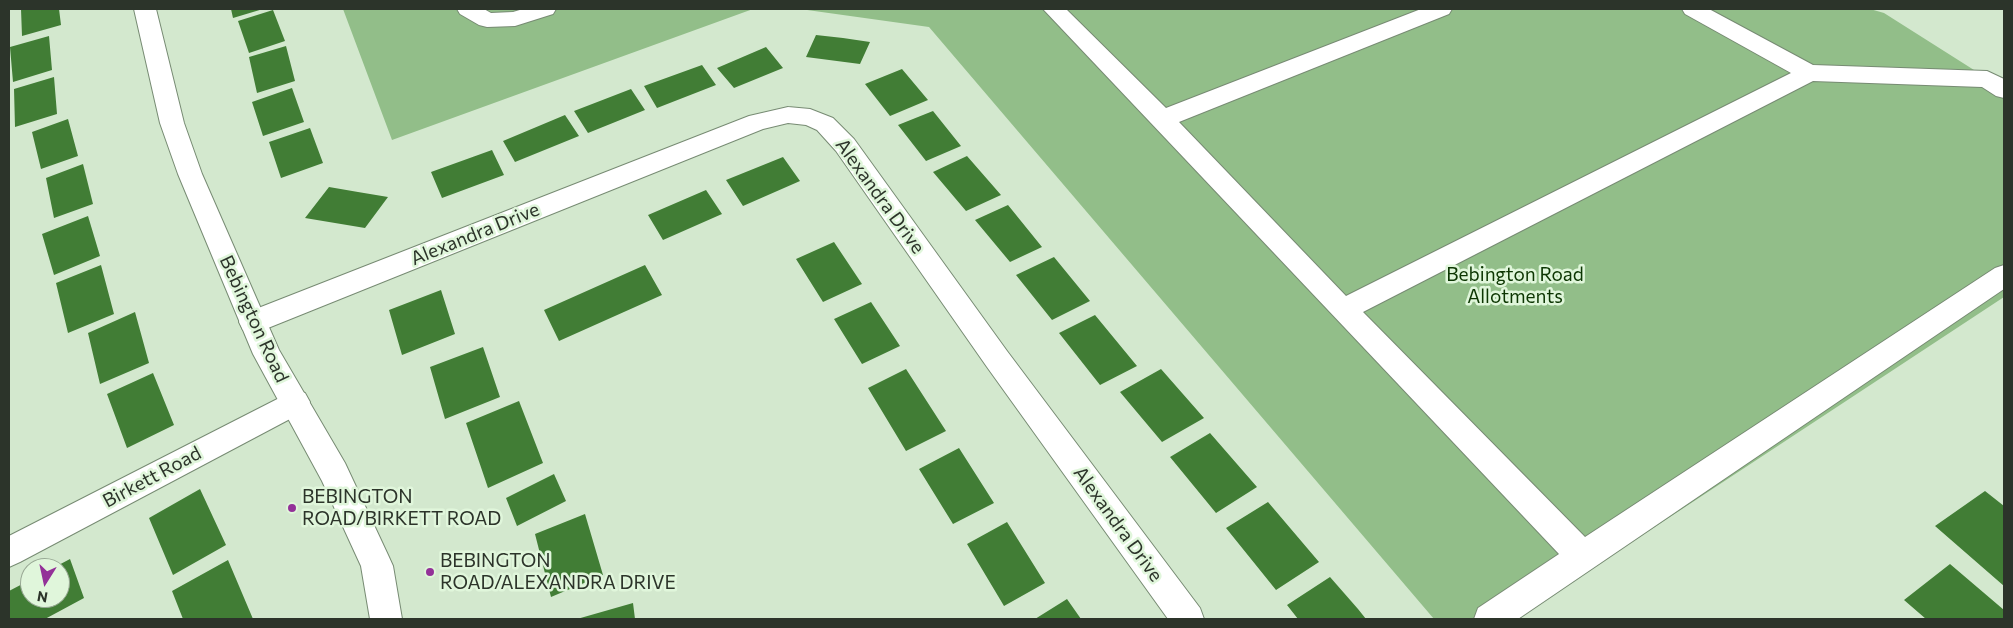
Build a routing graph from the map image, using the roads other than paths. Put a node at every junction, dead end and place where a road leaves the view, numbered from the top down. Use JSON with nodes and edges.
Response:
{"nodes":[{"id":1,"x":145,"y":9,"type":"edge"},
{"id":2,"x":468,"y":9,"type":"edge"},
{"id":3,"x":544,"y":9,"type":"edge"},
{"id":4,"x":1054,"y":9,"type":"edge"},
{"id":5,"x":1441,"y":9,"type":"edge"},
{"id":6,"x":1693,"y":9,"type":"edge"},
{"id":7,"x":1809,"y":74,"type":"junction"},
{"id":8,"x":2004,"y":90,"type":"edge"},
{"id":9,"x":1162,"y":119,"type":"junction"},
{"id":10,"x":2004,"y":275,"type":"edge"},
{"id":11,"x":1343,"y":310,"type":"junction"},
{"id":12,"x":253,"y":322,"type":"junction"},
{"id":13,"x":295,"y":402,"type":"junction"},
{"id":14,"x":9,"y":552,"type":"edge"},
{"id":15,"x":1583,"y":558,"type":"junction"},
{"id":16,"x":386,"y":619,"type":"edge"},
{"id":17,"x":1188,"y":619,"type":"edge"},
{"id":18,"x":1490,"y":619,"type":"edge"}],
"edges":[{"from":1,"to":12,"type":"street","name":"Bebington Road"},
{"from":2,"to":3,"type":"street"},
{"from":4,"to":9,"type":"street"},
{"from":5,"to":9,"type":"street"},
{"from":6,"to":7,"type":"street"},
{"from":7,"to":8,"type":"street"},
{"from":7,"to":11,"type":"street"},
{"from":9,"to":11,"type":"street"},
{"from":10,"to":15,"type":"street"},
{"from":11,"to":15,"type":"street"},
{"from":12,"to":13,"type":"street","name":"Bebington Road"},
{"from":12,"to":17,"type":"street","name":"Alexandra Drive"},
{"from":13,"to":14,"type":"street","name":"Birkett Road"},
{"from":13,"to":16,"type":"street","name":"Bebington Road"},
{"from":15,"to":18,"type":"street"}]}
